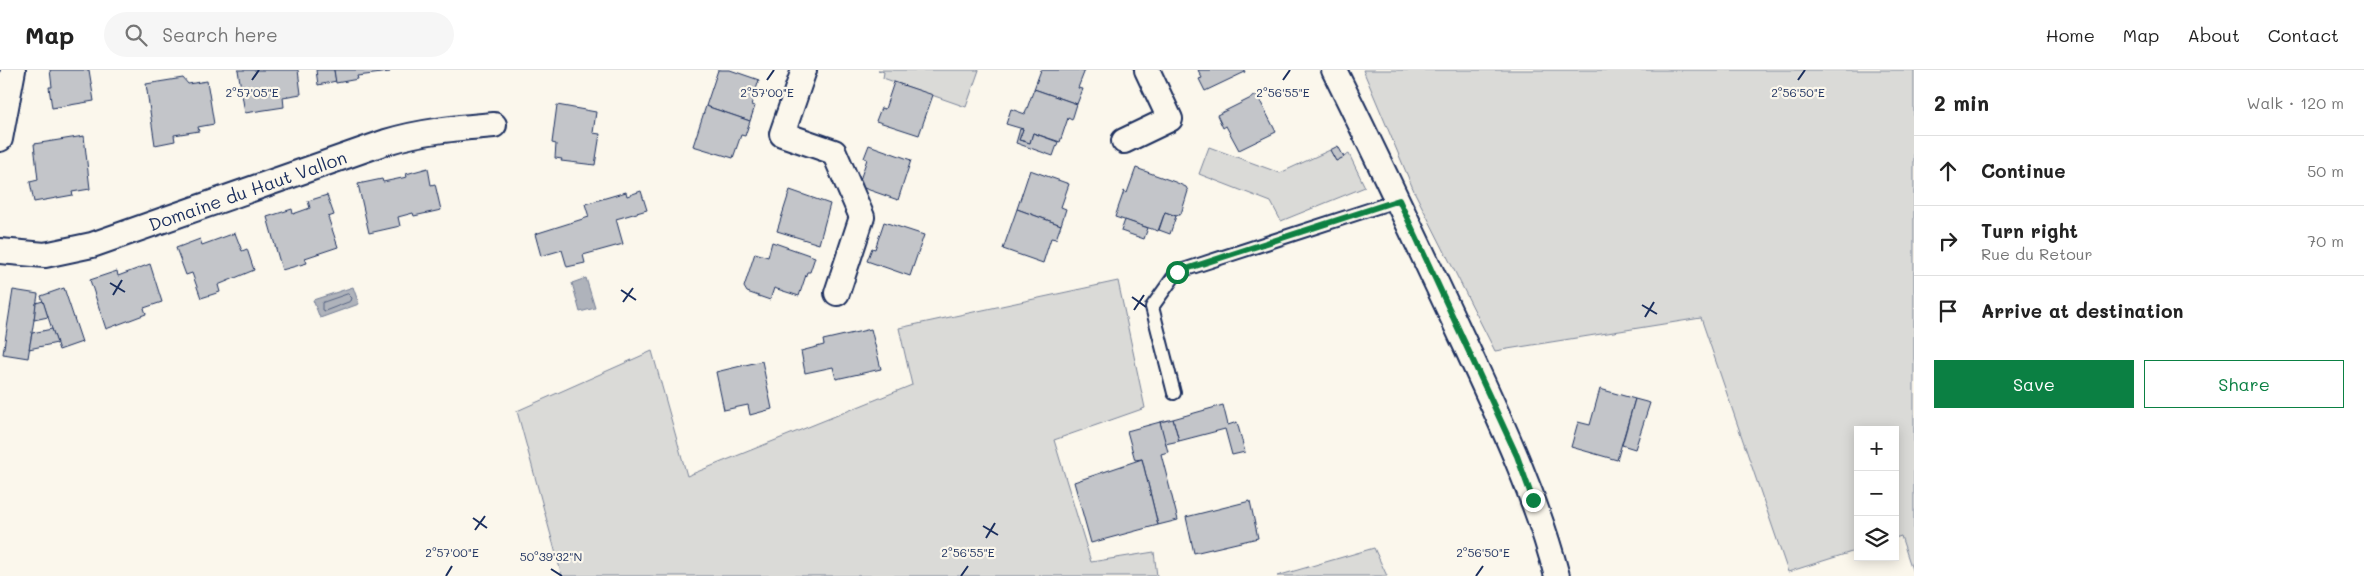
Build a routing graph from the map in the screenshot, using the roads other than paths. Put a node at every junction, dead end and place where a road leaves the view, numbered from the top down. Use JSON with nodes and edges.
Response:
{"nodes":[{"id":1,"x":13,"y":70,"type":"edge"},
{"id":2,"x":804,"y":70,"type":"edge"},
{"id":3,"x":1147,"y":70,"type":"edge"},
{"id":4,"x":1334,"y":70,"type":"edge"},
{"id":5,"x":494,"y":125,"type":"dead end"},
{"id":6,"x":0,"y":139,"type":"edge"},
{"id":7,"x":1124,"y":141,"type":"dead end"},
{"id":8,"x":1399,"y":200,"type":"junction"},
{"id":9,"x":0,"y":251,"type":"edge"},
{"id":10,"x":837,"y":293,"type":"dead end"},
{"id":11,"x":1174,"y":393,"type":"dead end"},
{"id":12,"x":1557,"y":576,"type":"edge"}],
"edges":[{"from":1,"to":6,"type":"street"},
{"from":2,"to":10,"type":"street"},
{"from":3,"to":7,"type":"street"},
{"from":4,"to":8,"type":"street"},
{"from":5,"to":9,"type":"street","name":"Domaine du Haut Vallon"},
{"from":8,"to":11,"type":"lane"},
{"from":8,"to":12,"type":"street"}]}
